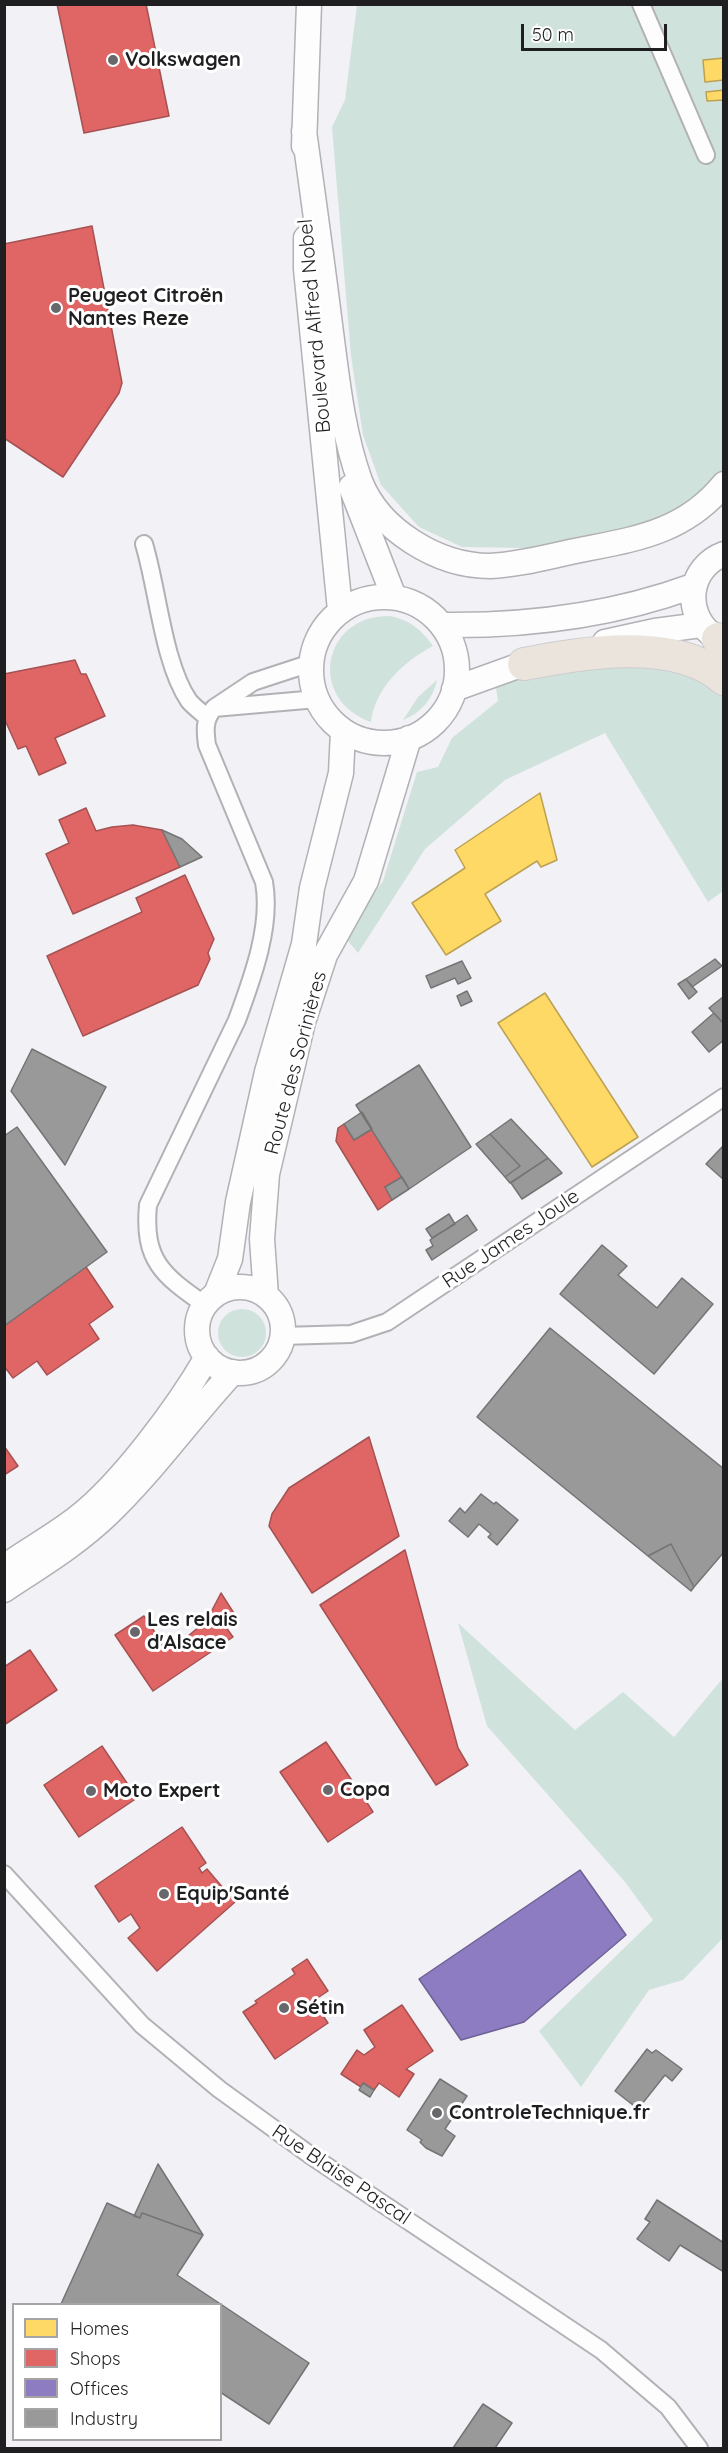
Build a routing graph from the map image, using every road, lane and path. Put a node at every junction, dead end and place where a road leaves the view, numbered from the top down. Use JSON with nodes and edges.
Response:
{"nodes":[{"id":1,"x":309,"y":4,"type":"edge"},
{"id":2,"x":641,"y":4,"type":"edge"},
{"id":3,"x":304,"y":131,"type":"junction"},
{"id":4,"x":706,"y":155,"type":"dead end"},
{"id":5,"x":317,"y":221,"type":"junction"},
{"id":6,"x":723,"y":484,"type":"edge"},
{"id":7,"x":144,"y":544,"type":"dead end"},
{"id":8,"x":723,"y":554,"type":"edge"},
{"id":9,"x":693,"y":586,"type":"junction"},
{"id":10,"x":394,"y":597,"type":"junction"},
{"id":11,"x":340,"y":610,"type":"junction"},
{"id":12,"x":442,"y":625,"type":"junction"},
{"id":13,"x":717,"y":638,"type":"edge"},
{"id":14,"x":311,"y":663,"type":"junction"},
{"id":15,"x":524,"y":664,"type":"junction"},
{"id":16,"x":723,"y":680,"type":"edge"},
{"id":17,"x":454,"y":689,"type":"junction"},
{"id":18,"x":317,"y":699,"type":"junction"},
{"id":19,"x":211,"y":713,"type":"junction"},
{"id":20,"x":343,"y":731,"type":"junction"},
{"id":21,"x":409,"y":738,"type":"junction"},
{"id":22,"x":723,"y":1097,"type":"edge"},
{"id":23,"x":266,"y":1296,"type":"junction"},
{"id":24,"x":210,"y":1300,"type":"junction"},
{"id":25,"x":282,"y":1336,"type":"junction"},
{"id":26,"x":207,"y":1357,"type":"junction"},
{"id":27,"x":233,"y":1372,"type":"junction"},
{"id":28,"x":4,"y":1567,"type":"edge"},
{"id":29,"x":4,"y":1590,"type":"edge"},
{"id":30,"x":4,"y":1874,"type":"edge"},
{"id":31,"x":699,"y":2448,"type":"edge"}],
"edges":[{"from":1,"to":3,"type":"main road","name":"Boulevard Alfred Nobel"},
{"from":2,"to":4,"type":"street"},
{"from":3,"to":5,"type":"main road"},
{"from":3,"to":11,"type":"main road","name":"Boulevard Alfred Nobel"},
{"from":5,"to":6,"type":"main road"},
{"from":5,"to":10,"type":"main road","name":"Boulevard Alfred Nobel"},
{"from":7,"to":19,"type":"street"},
{"from":8,"to":9,"type":"main road"},
{"from":9,"to":12,"type":"main road"},
{"from":9,"to":13,"type":"main road"},
{"from":10,"to":11,"type":"main road"},
{"from":10,"to":12,"type":"main road"},
{"from":11,"to":14,"type":"main road"},
{"from":12,"to":17,"type":"main road"},
{"from":13,"to":15,"type":"main road"},
{"from":14,"to":18,"type":"main road"},
{"from":14,"to":19,"type":"street"},
{"from":15,"to":16,"type":"highway"},
{"from":15,"to":17,"type":"main road"},
{"from":17,"to":21,"type":"main road"},
{"from":18,"to":19,"type":"street"},
{"from":18,"to":20,"type":"main road"},
{"from":19,"to":24,"type":"street"},
{"from":20,"to":21,"type":"main road"},
{"from":20,"to":24,"type":"main road","name":"Route des Sorinières"},
{"from":21,"to":23,"type":"main road","name":"Route des Sorinières"},
{"from":22,"to":25,"type":"street","name":"Rue James Joule"},
{"from":23,"to":24,"type":"main road"},
{"from":23,"to":25,"type":"main road","name":"Route des Sorinières"},
{"from":24,"to":26,"type":"main road","name":"Route des Sorinières"},
{"from":25,"to":27,"type":"main road"},
{"from":26,"to":27,"type":"main road"},
{"from":26,"to":28,"type":"main road"},
{"from":27,"to":29,"type":"main road"},
{"from":30,"to":31,"type":"street","name":"Rue Blaise Pascal"}]}
